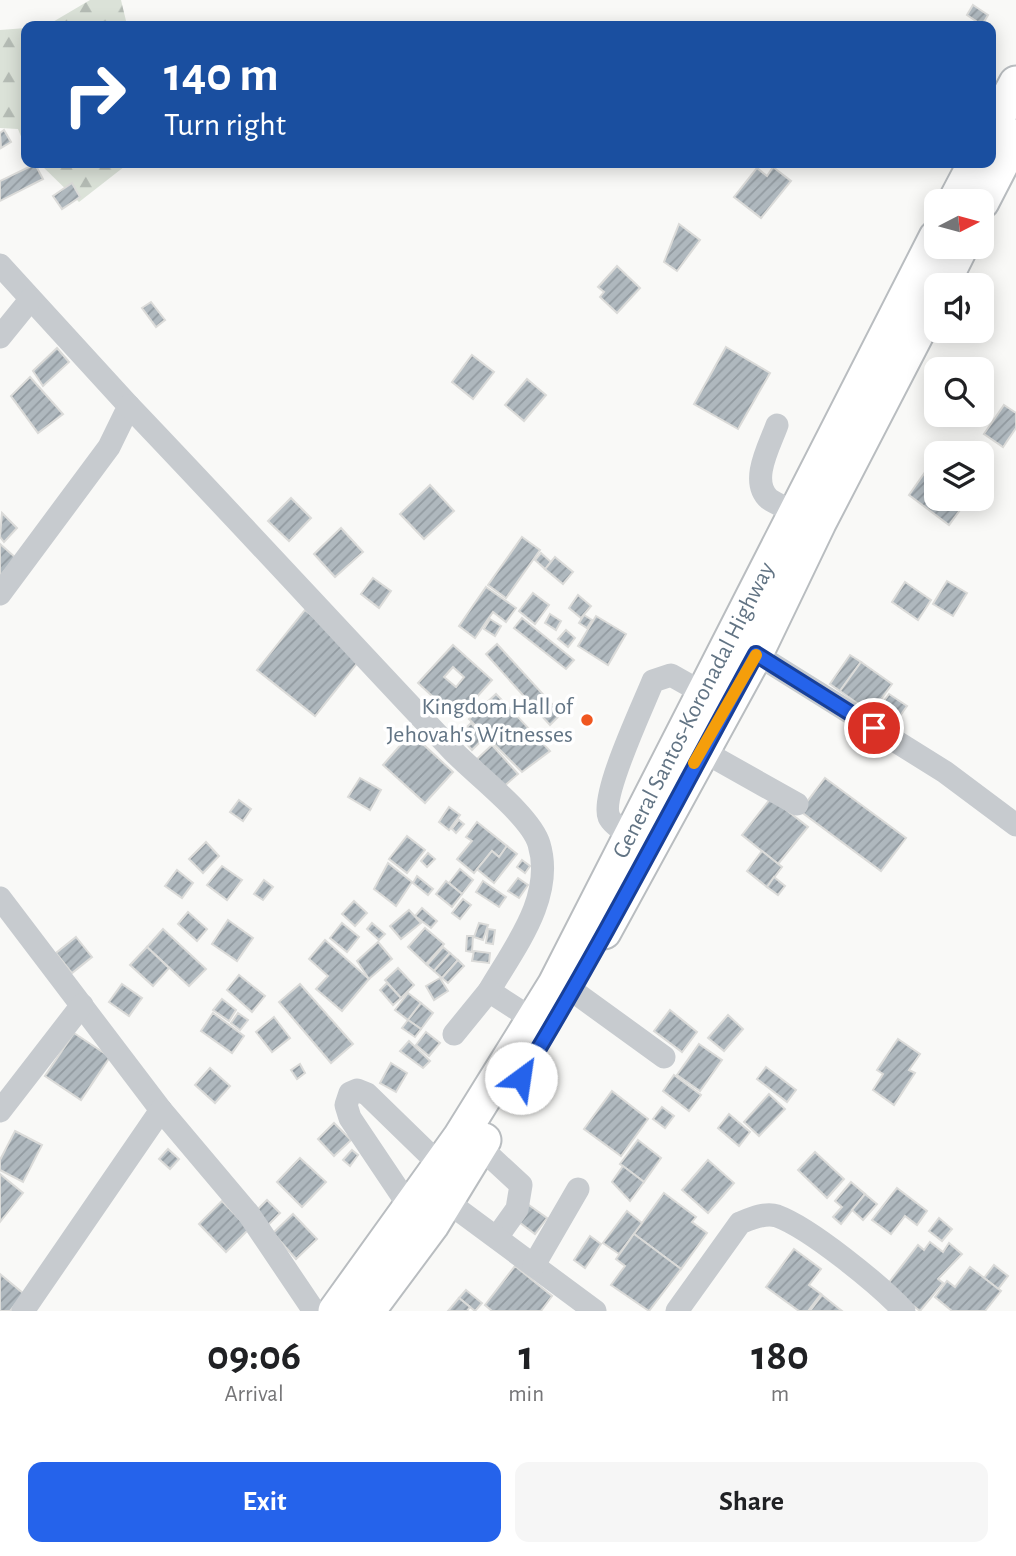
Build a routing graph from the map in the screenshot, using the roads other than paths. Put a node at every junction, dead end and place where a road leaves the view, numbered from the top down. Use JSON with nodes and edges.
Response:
{"nodes":[{"id":1,"x":1016,"y":83,"type":"edge"},
{"id":2,"x":996,"y":121,"type":"edge"},
{"id":3,"x":1016,"y":136,"type":"edge"},
{"id":4,"x":972,"y":168,"type":"edge"},
{"id":5,"x":961,"y":189,"type":"edge"},
{"id":6,"x":989,"y":189,"type":"edge"},
{"id":7,"x":925,"y":259,"type":"edge"},
{"id":8,"x":0,"y":265,"type":"edge"},
{"id":9,"x":30,"y":300,"type":"junction"},
{"id":10,"x":924,"y":320,"type":"edge"},
{"id":11,"x":0,"y":337,"type":"edge"},
{"id":12,"x":129,"y":406,"type":"junction"},
{"id":13,"x":777,"y":425,"type":"dead end"},
{"id":14,"x":794,"y":512,"type":"junction"},
{"id":15,"x":0,"y":594,"type":"edge"},
{"id":16,"x":756,"y":654,"type":"junction"},
{"id":17,"x":703,"y":693,"type":"junction"},
{"id":18,"x":690,"y":744,"type":"junction"},
{"id":19,"x":797,"y":804,"type":"dead end"},
{"id":20,"x":1016,"y":825,"type":"edge"},
{"id":21,"x":629,"y":835,"type":"junction"},
{"id":22,"x":0,"y":898,"type":"edge"},
{"id":23,"x":489,"y":990,"type":"junction"},
{"id":24,"x":573,"y":991,"type":"junction"},
{"id":25,"x":82,"y":1005,"type":"junction"},
{"id":26,"x":532,"y":1019,"type":"junction"},
{"id":27,"x":454,"y":1034,"type":"dead end"},
{"id":28,"x":664,"y":1057,"type":"dead end"},
{"id":29,"x":161,"y":1110,"type":"junction"},
{"id":30,"x":0,"y":1111,"type":"edge"},
{"id":31,"x":480,"y":1147,"type":"junction"},
{"id":32,"x":579,"y":1189,"type":"dead end"},
{"id":33,"x":431,"y":1190,"type":"junction"},
{"id":34,"x":497,"y":1237,"type":"junction"},
{"id":35,"x":534,"y":1265,"type":"junction"},
{"id":36,"x":23,"y":1311,"type":"edge"},
{"id":37,"x":314,"y":1311,"type":"edge"},
{"id":38,"x":335,"y":1311,"type":"edge"},
{"id":39,"x":368,"y":1311,"type":"edge"},
{"id":40,"x":595,"y":1311,"type":"edge"},
{"id":41,"x":677,"y":1311,"type":"edge"},
{"id":42,"x":904,"y":1311,"type":"edge"}],
"edges":[{"from":1,"to":2,"type":"highway"},
{"from":3,"to":6,"type":"highway"},
{"from":4,"to":5,"type":"highway"},
{"from":7,"to":14,"type":"highway","name":"General Santos-Koronadal Highway"},
{"from":8,"to":9,"type":"street"},
{"from":9,"to":11,"type":"street"},
{"from":9,"to":12,"type":"street"},
{"from":10,"to":16,"type":"highway","name":"General Santos-Koronadal Highway"},
{"from":12,"to":15,"type":"street"},
{"from":12,"to":23,"type":"street"},
{"from":13,"to":14,"type":"street"},
{"from":14,"to":17,"type":"highway","name":"General Santos-Koronadal Highway"},
{"from":16,"to":18,"type":"highway","name":"General Santos-Koronadal Highway"},
{"from":16,"to":20,"type":"street"},
{"from":17,"to":18,"type":"highway","name":"General Santos-Koronadal Highway"},
{"from":17,"to":21,"type":"street"},
{"from":18,"to":19,"type":"street"},
{"from":18,"to":21,"type":"highway","name":"General Santos-Koronadal Highway"},
{"from":18,"to":24,"type":"highway","name":"General Santos-Koronadal Highway"},
{"from":21,"to":26,"type":"highway","name":"General Santos-Koronadal Highway"},
{"from":22,"to":25,"type":"street"},
{"from":23,"to":26,"type":"street"},
{"from":23,"to":27,"type":"street"},
{"from":24,"to":28,"type":"street"},
{"from":24,"to":31,"type":"highway","name":"General Santos-Koronadal Highway"},
{"from":25,"to":29,"type":"street"},
{"from":25,"to":30,"type":"street"},
{"from":26,"to":33,"type":"highway","name":"General Santos-Koronadal Highway"},
{"from":29,"to":36,"type":"street"},
{"from":29,"to":37,"type":"street"},
{"from":31,"to":33,"type":"highway","name":"General Santos-Koronadal Highway"},
{"from":31,"to":34,"type":"street"},
{"from":32,"to":35,"type":"street"},
{"from":33,"to":34,"type":"street"},
{"from":33,"to":38,"type":"highway","name":"General Santos-Koronadal Highway"},
{"from":33,"to":39,"type":"highway","name":"General Santos-Koronadal Highway"},
{"from":34,"to":35,"type":"street"},
{"from":35,"to":40,"type":"street"},
{"from":41,"to":42,"type":"street"}]}
